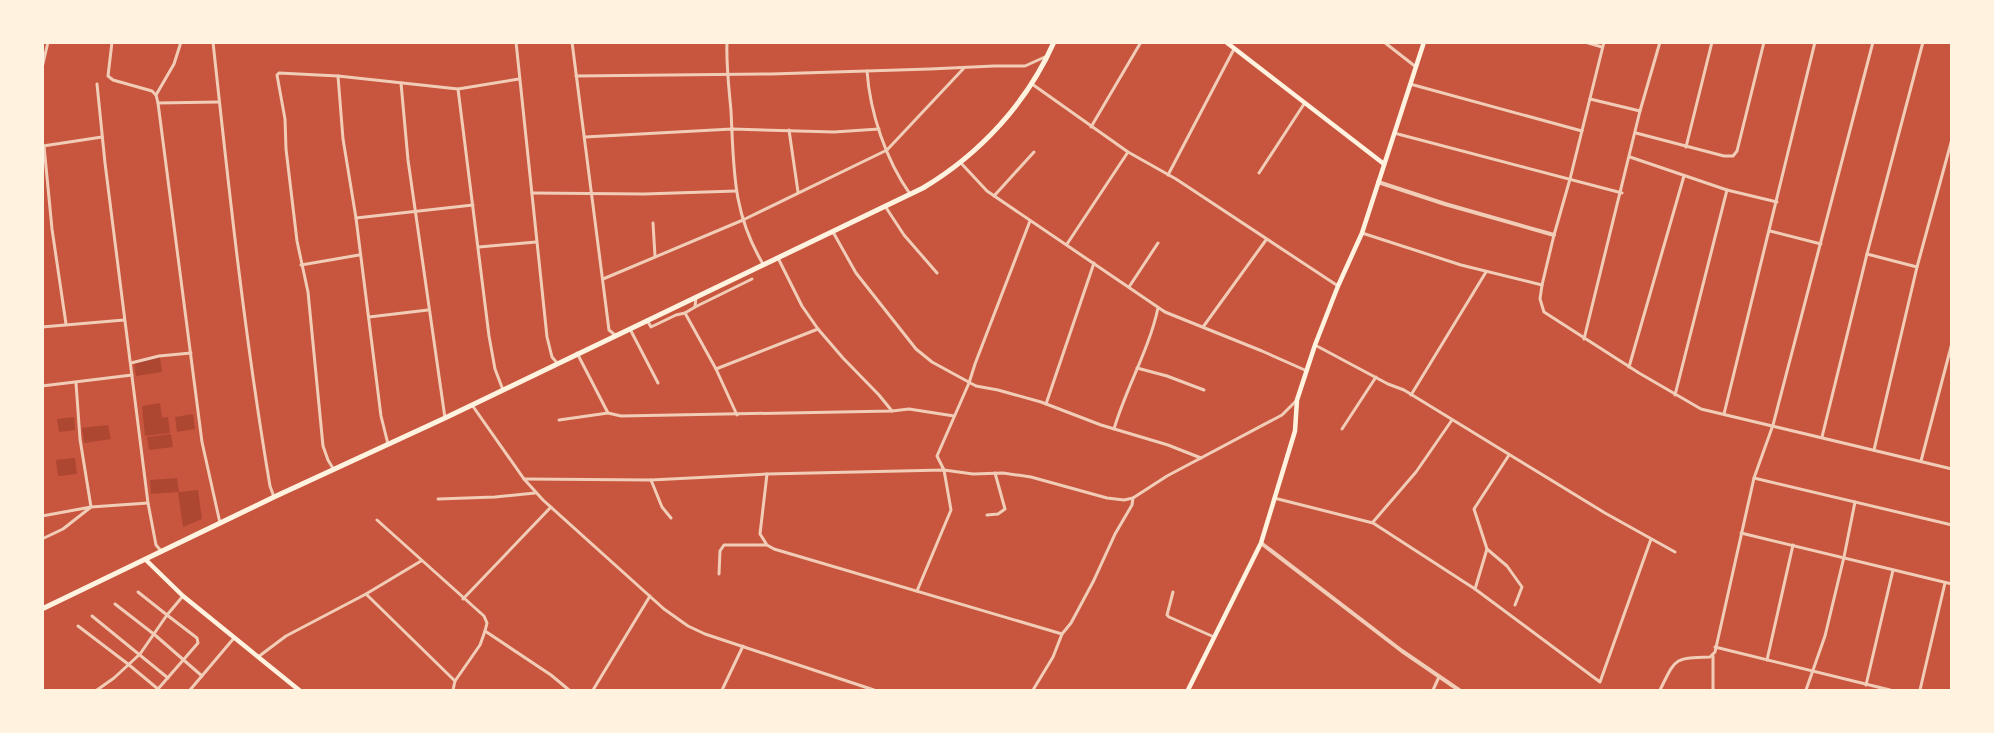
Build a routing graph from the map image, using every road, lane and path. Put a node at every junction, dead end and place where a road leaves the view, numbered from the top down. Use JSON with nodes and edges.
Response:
{"nodes":[{"id":1,"x":48,"y":42,"type":"edge"},
{"id":2,"x":112,"y":42,"type":"edge"},
{"id":3,"x":182,"y":42,"type":"edge"},
{"id":4,"x":213,"y":42,"type":"edge"},
{"id":5,"x":516,"y":42,"type":"edge"},
{"id":6,"x":572,"y":42,"type":"edge"},
{"id":7,"x":726,"y":42,"type":"edge"},
{"id":8,"x":1054,"y":42,"type":"edge"},
{"id":9,"x":1142,"y":42,"type":"edge"},
{"id":10,"x":1226,"y":42,"type":"edge"},
{"id":11,"x":1384,"y":42,"type":"edge"},
{"id":12,"x":1424,"y":42,"type":"edge"},
{"id":13,"x":1585,"y":42,"type":"edge"},
{"id":14,"x":1604,"y":42,"type":"edge"},
{"id":15,"x":1660,"y":42,"type":"edge"},
{"id":16,"x":1712,"y":42,"type":"edge"},
{"id":17,"x":1764,"y":42,"type":"edge"},
{"id":18,"x":1815,"y":42,"type":"edge"},
{"id":19,"x":1872,"y":42,"type":"edge"},
{"id":20,"x":1923,"y":42,"type":"edge"},
{"id":21,"x":1602,"y":47,"type":"junction"},
{"id":22,"x":1234,"y":49,"type":"junction"},
{"id":23,"x":1048,"y":56,"type":"junction"},
{"id":24,"x":965,"y":67,"type":"junction"},
{"id":25,"x":1416,"y":67,"type":"junction"},
{"id":26,"x":42,"y":68,"type":"edge"},
{"id":27,"x":867,"y":71,"type":"junction"},
{"id":28,"x":728,"y":74,"type":"junction"},
{"id":29,"x":338,"y":76,"type":"junction"},
{"id":30,"x":576,"y":76,"type":"junction"},
{"id":31,"x":519,"y":79,"type":"junction"},
{"id":32,"x":401,"y":83,"type":"junction"},
{"id":33,"x":97,"y":84,"type":"dead end"},
{"id":34,"x":1032,"y":84,"type":"junction"},
{"id":35,"x":1410,"y":84,"type":"junction"},
{"id":36,"x":458,"y":89,"type":"junction"},
{"id":37,"x":156,"y":95,"type":"junction"},
{"id":38,"x":1590,"y":99,"type":"junction"},
{"id":39,"x":219,"y":102,"type":"junction"},
{"id":40,"x":158,"y":103,"type":"junction"},
{"id":41,"x":1304,"y":104,"type":"junction"},
{"id":42,"x":1640,"y":111,"type":"junction"},
{"id":43,"x":1091,"y":127,"type":"junction"},
{"id":44,"x":732,"y":129,"type":"junction"},
{"id":45,"x":789,"y":130,"type":"junction"},
{"id":46,"x":879,"y":130,"type":"junction"},
{"id":47,"x":1582,"y":131,"type":"junction"},
{"id":48,"x":1394,"y":133,"type":"junction"},
{"id":49,"x":1636,"y":133,"type":"junction"},
{"id":50,"x":102,"y":136,"type":"junction"},
{"id":51,"x":585,"y":137,"type":"junction"},
{"id":52,"x":1952,"y":139,"type":"edge"},
{"id":53,"x":43,"y":146,"type":"edge"},
{"id":54,"x":1686,"y":147,"type":"junction"},
{"id":55,"x":887,"y":150,"type":"junction"},
{"id":56,"x":1034,"y":152,"type":"dead end"},
{"id":57,"x":1128,"y":152,"type":"junction"},
{"id":58,"x":1630,"y":157,"type":"junction"},
{"id":59,"x":960,"y":162,"type":"junction"},
{"id":60,"x":1384,"y":164,"type":"junction"},
{"id":61,"x":1259,"y":173,"type":"dead end"},
{"id":62,"x":1168,"y":175,"type":"junction"},
{"id":63,"x":1684,"y":176,"type":"junction"},
{"id":64,"x":1570,"y":179,"type":"junction"},
{"id":65,"x":1378,"y":182,"type":"junction"},
{"id":66,"x":1727,"y":190,"type":"junction"},
{"id":67,"x":736,"y":191,"type":"junction"},
{"id":68,"x":798,"y":192,"type":"junction"},
{"id":69,"x":532,"y":193,"type":"junction"},
{"id":70,"x":1622,"y":193,"type":"junction"},
{"id":71,"x":592,"y":194,"type":"junction"},
{"id":72,"x":910,"y":194,"type":"junction"},
{"id":73,"x":994,"y":196,"type":"junction"},
{"id":74,"x":1777,"y":202,"type":"junction"},
{"id":75,"x":473,"y":205,"type":"junction"},
{"id":76,"x":885,"y":206,"type":"junction"},
{"id":77,"x":415,"y":212,"type":"junction"},
{"id":78,"x":356,"y":218,"type":"junction"},
{"id":79,"x":743,"y":220,"type":"junction"},
{"id":80,"x":1030,"y":221,"type":"junction"},
{"id":81,"x":653,"y":223,"type":"dead end"},
{"id":82,"x":1770,"y":231,"type":"junction"},
{"id":83,"x":833,"y":232,"type":"junction"},
{"id":84,"x":1362,"y":233,"type":"junction"},
{"id":85,"x":1554,"y":235,"type":"junction"},
{"id":86,"x":1266,"y":240,"type":"junction"},
{"id":87,"x":536,"y":242,"type":"junction"},
{"id":88,"x":1158,"y":243,"type":"dead end"},
{"id":89,"x":1067,"y":244,"type":"junction"},
{"id":90,"x":1820,"y":244,"type":"junction"},
{"id":91,"x":479,"y":247,"type":"junction"},
{"id":92,"x":1867,"y":254,"type":"junction"},
{"id":93,"x":359,"y":255,"type":"junction"},
{"id":94,"x":656,"y":256,"type":"junction"},
{"id":95,"x":778,"y":257,"type":"junction"},
{"id":96,"x":1094,"y":263,"type":"junction"},
{"id":97,"x":763,"y":264,"type":"junction"},
{"id":98,"x":301,"y":265,"type":"junction"},
{"id":99,"x":1917,"y":266,"type":"junction"},
{"id":100,"x":1486,"y":272,"type":"junction"},
{"id":101,"x":936,"y":273,"type":"dead end"},
{"id":102,"x":603,"y":279,"type":"junction"},
{"id":103,"x":752,"y":279,"type":"dead end"},
{"id":104,"x":1542,"y":285,"type":"junction"},
{"id":105,"x":1338,"y":286,"type":"junction"},
{"id":106,"x":1128,"y":287,"type":"junction"},
{"id":107,"x":696,"y":297,"type":"junction"},
{"id":108,"x":695,"y":307,"type":"junction"},
{"id":109,"x":1158,"y":308,"type":"junction"},
{"id":110,"x":428,"y":310,"type":"junction"},
{"id":111,"x":685,"y":313,"type":"junction"},
{"id":112,"x":368,"y":317,"type":"junction"},
{"id":113,"x":124,"y":320,"type":"junction"},
{"id":114,"x":647,"y":320,"type":"junction"},
{"id":115,"x":66,"y":324,"type":"junction"},
{"id":116,"x":42,"y":327,"type":"edge"},
{"id":117,"x":1202,"y":327,"type":"junction"},
{"id":118,"x":630,"y":328,"type":"junction"},
{"id":119,"x":818,"y":329,"type":"junction"},
{"id":120,"x":615,"y":335,"type":"junction"},
{"id":121,"x":1584,"y":339,"type":"junction"},
{"id":122,"x":1952,"y":343,"type":"edge"},
{"id":123,"x":1315,"y":345,"type":"junction"},
{"id":124,"x":191,"y":353,"type":"junction"},
{"id":125,"x":577,"y":353,"type":"junction"},
{"id":126,"x":131,"y":364,"type":"junction"},
{"id":127,"x":558,"y":364,"type":"junction"},
{"id":128,"x":1629,"y":367,"type":"junction"},
{"id":129,"x":1137,"y":368,"type":"junction"},
{"id":130,"x":716,"y":369,"type":"junction"},
{"id":131,"x":1308,"y":372,"type":"junction"},
{"id":132,"x":132,"y":375,"type":"junction"},
{"id":133,"x":1376,"y":377,"type":"junction"},
{"id":134,"x":76,"y":383,"type":"junction"},
{"id":135,"x":658,"y":383,"type":"dead end"},
{"id":136,"x":969,"y":383,"type":"junction"},
{"id":137,"x":42,"y":386,"type":"edge"},
{"id":138,"x":503,"y":390,"type":"junction"},
{"id":139,"x":1204,"y":390,"type":"dead end"},
{"id":140,"x":1410,"y":395,"type":"junction"},
{"id":141,"x":1675,"y":395,"type":"junction"},
{"id":142,"x":1298,"y":400,"type":"junction"},
{"id":143,"x":472,"y":404,"type":"junction"},
{"id":144,"x":1046,"y":404,"type":"junction"},
{"id":145,"x":892,"y":411,"type":"junction"},
{"id":146,"x":608,"y":413,"type":"junction"},
{"id":147,"x":1724,"y":414,"type":"junction"},
{"id":148,"x":737,"y":415,"type":"junction"},
{"id":149,"x":954,"y":416,"type":"junction"},
{"id":150,"x":445,"y":418,"type":"junction"},
{"id":151,"x":559,"y":420,"type":"dead end"},
{"id":152,"x":1452,"y":420,"type":"junction"},
{"id":153,"x":1772,"y":425,"type":"junction"},
{"id":154,"x":1114,"y":429,"type":"junction"},
{"id":155,"x":1342,"y":430,"type":"dead end"},
{"id":156,"x":1822,"y":437,"type":"junction"},
{"id":157,"x":388,"y":444,"type":"junction"},
{"id":158,"x":1874,"y":450,"type":"junction"},
{"id":159,"x":1509,"y":455,"type":"junction"},
{"id":160,"x":1201,"y":458,"type":"junction"},
{"id":161,"x":1921,"y":462,"type":"junction"},
{"id":162,"x":334,"y":470,"type":"junction"},
{"id":163,"x":944,"y":470,"type":"junction"},
{"id":164,"x":1952,"y":470,"type":"edge"},
{"id":165,"x":995,"y":473,"type":"junction"},
{"id":166,"x":767,"y":474,"type":"junction"},
{"id":167,"x":1754,"y":478,"type":"junction"},
{"id":168,"x":524,"y":479,"type":"junction"},
{"id":169,"x":652,"y":480,"type":"junction"},
{"id":170,"x":536,"y":493,"type":"junction"},
{"id":171,"x":274,"y":497,"type":"junction"},
{"id":172,"x":1133,"y":498,"type":"junction"},
{"id":173,"x":1273,"y":498,"type":"junction"},
{"id":174,"x":438,"y":499,"type":"dead end"},
{"id":175,"x":1855,"y":502,"type":"junction"},
{"id":176,"x":148,"y":504,"type":"junction"},
{"id":177,"x":90,"y":507,"type":"junction"},
{"id":178,"x":551,"y":507,"type":"junction"},
{"id":179,"x":987,"y":515,"type":"dead end"},
{"id":180,"x":42,"y":516,"type":"edge"},
{"id":181,"x":671,"y":518,"type":"dead end"},
{"id":182,"x":377,"y":520,"type":"dead end"},
{"id":183,"x":1373,"y":522,"type":"junction"},
{"id":184,"x":220,"y":524,"type":"junction"},
{"id":185,"x":1952,"y":525,"type":"edge"},
{"id":186,"x":1741,"y":532,"type":"junction"},
{"id":187,"x":1651,"y":538,"type":"junction"},
{"id":188,"x":42,"y":539,"type":"edge"},
{"id":189,"x":1261,"y":543,"type":"junction"},
{"id":190,"x":767,"y":545,"type":"junction"},
{"id":191,"x":1793,"y":545,"type":"junction"},
{"id":192,"x":1487,"y":548,"type":"junction"},
{"id":193,"x":162,"y":552,"type":"junction"},
{"id":194,"x":1675,"y":552,"type":"dead end"},
{"id":195,"x":1844,"y":558,"type":"junction"},
{"id":196,"x":146,"y":560,"type":"junction"},
{"id":197,"x":421,"y":561,"type":"junction"},
{"id":198,"x":1893,"y":570,"type":"junction"},
{"id":199,"x":719,"y":574,"type":"dead end"},
{"id":200,"x":1945,"y":583,"type":"junction"},
{"id":201,"x":1952,"y":584,"type":"edge"},
{"id":202,"x":1475,"y":589,"type":"junction"},
{"id":203,"x":917,"y":591,"type":"junction"},
{"id":204,"x":138,"y":592,"type":"dead end"},
{"id":205,"x":1172,"y":592,"type":"dead end"},
{"id":206,"x":366,"y":594,"type":"junction"},
{"id":207,"x":183,"y":596,"type":"junction"},
{"id":208,"x":650,"y":596,"type":"junction"},
{"id":209,"x":463,"y":599,"type":"junction"},
{"id":210,"x":115,"y":604,"type":"dead end"},
{"id":211,"x":1515,"y":605,"type":"dead end"},
{"id":212,"x":42,"y":609,"type":"edge"},
{"id":213,"x":167,"y":615,"type":"junction"},
{"id":214,"x":92,"y":616,"type":"dead end"},
{"id":215,"x":78,"y":626,"type":"dead end"},
{"id":216,"x":485,"y":630,"type":"junction"},
{"id":217,"x":1062,"y":634,"type":"junction"},
{"id":218,"x":155,"y":635,"type":"junction"},
{"id":219,"x":1214,"y":637,"type":"junction"},
{"id":220,"x":234,"y":638,"type":"junction"},
{"id":221,"x":743,"y":646,"type":"junction"},
{"id":222,"x":1715,"y":647,"type":"junction"},
{"id":223,"x":140,"y":654,"type":"junction"},
{"id":224,"x":1713,"y":656,"type":"junction"},
{"id":225,"x":258,"y":657,"type":"junction"},
{"id":226,"x":183,"y":660,"type":"junction"},
{"id":227,"x":1767,"y":660,"type":"junction"},
{"id":228,"x":128,"y":664,"type":"junction"},
{"id":229,"x":1813,"y":671,"type":"junction"},
{"id":230,"x":202,"y":676,"type":"junction"},
{"id":231,"x":1439,"y":677,"type":"junction"},
{"id":232,"x":168,"y":678,"type":"junction"},
{"id":233,"x":455,"y":681,"type":"junction"},
{"id":234,"x":1866,"y":684,"type":"junction"},
{"id":235,"x":97,"y":690,"type":"edge"},
{"id":236,"x":190,"y":690,"type":"edge"},
{"id":237,"x":299,"y":690,"type":"edge"},
{"id":238,"x":453,"y":690,"type":"edge"},
{"id":239,"x":569,"y":690,"type":"edge"},
{"id":240,"x":593,"y":690,"type":"edge"},
{"id":241,"x":722,"y":690,"type":"edge"},
{"id":242,"x":874,"y":690,"type":"edge"},
{"id":243,"x":1033,"y":690,"type":"edge"},
{"id":244,"x":1188,"y":690,"type":"edge"},
{"id":245,"x":1433,"y":690,"type":"edge"},
{"id":246,"x":1460,"y":690,"type":"edge"},
{"id":247,"x":1660,"y":690,"type":"edge"},
{"id":248,"x":1714,"y":690,"type":"edge"},
{"id":249,"x":1806,"y":690,"type":"edge"},
{"id":250,"x":1890,"y":690,"type":"edge"},
{"id":251,"x":1920,"y":690,"type":"edge"}],
"edges":[{"from":1,"to":26,"type":"street"},
{"from":2,"to":37,"type":"street"},
{"from":3,"to":37,"type":"street"},
{"from":4,"to":39,"type":"street"},
{"from":5,"to":31,"type":"street"},
{"from":6,"to":30,"type":"street"},
{"from":7,"to":28,"type":"street"},
{"from":8,"to":23,"type":"main road"},
{"from":9,"to":43,"type":"street"},
{"from":10,"to":22,"type":"main road"},
{"from":11,"to":25,"type":"street"},
{"from":12,"to":25,"type":"main road"},
{"from":13,"to":21,"type":"street"},
{"from":14,"to":21,"type":"street"},
{"from":15,"to":42,"type":"street"},
{"from":16,"to":54,"type":"street"},
{"from":17,"to":54,"type":"street"},
{"from":18,"to":74,"type":"street"},
{"from":19,"to":90,"type":"street"},
{"from":20,"to":92,"type":"street"},
{"from":21,"to":38,"type":"street"},
{"from":22,"to":41,"type":"main road"},
{"from":22,"to":62,"type":"street"},
{"from":23,"to":24,"type":"street"},
{"from":23,"to":34,"type":"main road"},
{"from":24,"to":27,"type":"street"},
{"from":24,"to":55,"type":"street"},
{"from":25,"to":35,"type":"main road"},
{"from":27,"to":28,"type":"street"},
{"from":27,"to":46,"type":"street"},
{"from":28,"to":30,"type":"street"},
{"from":28,"to":44,"type":"street"},
{"from":29,"to":32,"type":"street"},
{"from":29,"to":78,"type":"street"},
{"from":29,"to":98,"type":"street"},
{"from":30,"to":51,"type":"street"},
{"from":31,"to":36,"type":"street"},
{"from":31,"to":69,"type":"street"},
{"from":32,"to":36,"type":"street"},
{"from":32,"to":77,"type":"street"},
{"from":33,"to":50,"type":"street"},
{"from":34,"to":43,"type":"street"},
{"from":34,"to":59,"type":"main road"},
{"from":35,"to":47,"type":"street"},
{"from":35,"to":48,"type":"main road"},
{"from":36,"to":75,"type":"street"},
{"from":37,"to":40,"type":"street"},
{"from":38,"to":42,"type":"street"},
{"from":38,"to":47,"type":"street"},
{"from":39,"to":40,"type":"street"},
{"from":39,"to":171,"type":"street"},
{"from":40,"to":124,"type":"street"},
{"from":41,"to":60,"type":"main road"},
{"from":41,"to":61,"type":"street"},
{"from":42,"to":49,"type":"street"},
{"from":43,"to":57,"type":"street"},
{"from":44,"to":45,"type":"street"},
{"from":44,"to":51,"type":"street"},
{"from":44,"to":67,"type":"street"},
{"from":45,"to":46,"type":"street"},
{"from":45,"to":68,"type":"street"},
{"from":46,"to":55,"type":"street"},
{"from":47,"to":64,"type":"street"},
{"from":48,"to":60,"type":"main road"},
{"from":48,"to":64,"type":"street"},
{"from":49,"to":54,"type":"street"},
{"from":49,"to":58,"type":"street"},
{"from":50,"to":53,"type":"street"},
{"from":50,"to":113,"type":"street"},
{"from":51,"to":71,"type":"street"},
{"from":52,"to":99,"type":"street"},
{"from":53,"to":115,"type":"street"},
{"from":55,"to":68,"type":"street"},
{"from":55,"to":72,"type":"street"},
{"from":56,"to":73,"type":"street"},
{"from":57,"to":62,"type":"street"},
{"from":57,"to":89,"type":"street"},
{"from":58,"to":63,"type":"street"},
{"from":58,"to":70,"type":"street"},
{"from":59,"to":72,"type":"main road"},
{"from":59,"to":73,"type":"street"},
{"from":60,"to":65,"type":"main road"},
{"from":62,"to":86,"type":"street"},
{"from":63,"to":66,"type":"street"},
{"from":63,"to":128,"type":"street"},
{"from":64,"to":70,"type":"street"},
{"from":64,"to":85,"type":"street"},
{"from":65,"to":84,"type":"main road"},
{"from":65,"to":85,"type":"street"},
{"from":66,"to":74,"type":"street"},
{"from":66,"to":141,"type":"street"},
{"from":67,"to":71,"type":"street"},
{"from":67,"to":79,"type":"street"},
{"from":68,"to":79,"type":"street"},
{"from":69,"to":71,"type":"street"},
{"from":69,"to":87,"type":"street"},
{"from":70,"to":121,"type":"street"},
{"from":71,"to":102,"type":"street"},
{"from":72,"to":76,"type":"main road"},
{"from":73,"to":80,"type":"street"},
{"from":74,"to":82,"type":"street"},
{"from":75,"to":77,"type":"street"},
{"from":75,"to":91,"type":"street"},
{"from":76,"to":83,"type":"main road"},
{"from":76,"to":101,"type":"street"},
{"from":77,"to":78,"type":"street"},
{"from":77,"to":110,"type":"street"},
{"from":78,"to":93,"type":"street"},
{"from":79,"to":94,"type":"street"},
{"from":79,"to":97,"type":"street"},
{"from":80,"to":89,"type":"street"},
{"from":80,"to":136,"type":"street"},
{"from":81,"to":94,"type":"street"},
{"from":82,"to":90,"type":"street"},
{"from":82,"to":147,"type":"street"},
{"from":83,"to":95,"type":"main road"},
{"from":83,"to":136,"type":"street"},
{"from":84,"to":100,"type":"street"},
{"from":84,"to":105,"type":"main road"},
{"from":85,"to":104,"type":"street"},
{"from":86,"to":105,"type":"street"},
{"from":86,"to":117,"type":"street"},
{"from":87,"to":91,"type":"street"},
{"from":87,"to":127,"type":"street"},
{"from":88,"to":106,"type":"street"},
{"from":89,"to":96,"type":"street"},
{"from":90,"to":153,"type":"street"},
{"from":91,"to":138,"type":"street"},
{"from":92,"to":99,"type":"street"},
{"from":92,"to":156,"type":"street"},
{"from":93,"to":98,"type":"street"},
{"from":93,"to":112,"type":"street"},
{"from":94,"to":102,"type":"street"},
{"from":95,"to":97,"type":"main road"},
{"from":95,"to":119,"type":"street"},
{"from":96,"to":106,"type":"street"},
{"from":96,"to":144,"type":"street"},
{"from":97,"to":107,"type":"main road"},
{"from":98,"to":162,"type":"street"},
{"from":99,"to":158,"type":"street"},
{"from":100,"to":104,"type":"street"},
{"from":100,"to":140,"type":"street"},
{"from":102,"to":120,"type":"street"},
{"from":103,"to":108,"type":"street"},
{"from":104,"to":121,"type":"street"},
{"from":105,"to":123,"type":"main road"},
{"from":106,"to":109,"type":"street"},
{"from":107,"to":108,"type":"street"},
{"from":107,"to":114,"type":"main road"},
{"from":108,"to":111,"type":"street"},
{"from":109,"to":117,"type":"street"},
{"from":109,"to":129,"type":"street"},
{"from":110,"to":112,"type":"street"},
{"from":110,"to":150,"type":"street"},
{"from":111,"to":114,"type":"street"},
{"from":111,"to":130,"type":"street"},
{"from":112,"to":157,"type":"street"},
{"from":113,"to":115,"type":"street"},
{"from":113,"to":126,"type":"street"},
{"from":114,"to":118,"type":"main road"},
{"from":115,"to":116,"type":"street"},
{"from":117,"to":131,"type":"street"},
{"from":118,"to":120,"type":"main road"},
{"from":118,"to":135,"type":"street"},
{"from":119,"to":130,"type":"street"},
{"from":119,"to":145,"type":"street"},
{"from":120,"to":125,"type":"main road"},
{"from":121,"to":128,"type":"street"},
{"from":122,"to":161,"type":"street"},
{"from":123,"to":131,"type":"main road"},
{"from":123,"to":133,"type":"street"},
{"from":124,"to":126,"type":"street"},
{"from":124,"to":184,"type":"street"},
{"from":125,"to":127,"type":"main road"},
{"from":125,"to":146,"type":"street"},
{"from":126,"to":132,"type":"street"},
{"from":127,"to":138,"type":"main road"},
{"from":128,"to":141,"type":"street"},
{"from":129,"to":139,"type":"street"},
{"from":129,"to":154,"type":"street"},
{"from":130,"to":148,"type":"street"},
{"from":131,"to":142,"type":"main road"},
{"from":132,"to":134,"type":"street"},
{"from":132,"to":176,"type":"street"},
{"from":133,"to":140,"type":"street"},
{"from":133,"to":155,"type":"street"},
{"from":134,"to":137,"type":"street"},
{"from":134,"to":177,"type":"street"},
{"from":136,"to":144,"type":"street"},
{"from":136,"to":149,"type":"street"},
{"from":138,"to":143,"type":"main road"},
{"from":140,"to":152,"type":"street"},
{"from":141,"to":147,"type":"street"},
{"from":142,"to":160,"type":"street"},
{"from":142,"to":173,"type":"main road"},
{"from":143,"to":150,"type":"main road"},
{"from":143,"to":168,"type":"street"},
{"from":144,"to":154,"type":"street"},
{"from":145,"to":148,"type":"street"},
{"from":145,"to":149,"type":"street"},
{"from":146,"to":148,"type":"street"},
{"from":146,"to":151,"type":"street"},
{"from":147,"to":153,"type":"street"},
{"from":149,"to":163,"type":"street"},
{"from":150,"to":157,"type":"main road"},
{"from":152,"to":159,"type":"street"},
{"from":152,"to":183,"type":"street"},
{"from":153,"to":156,"type":"street"},
{"from":153,"to":167,"type":"street"},
{"from":154,"to":160,"type":"street"},
{"from":156,"to":158,"type":"street"},
{"from":157,"to":162,"type":"main road"},
{"from":158,"to":161,"type":"street"},
{"from":159,"to":187,"type":"street"},
{"from":159,"to":192,"type":"street"},
{"from":160,"to":172,"type":"street"},
{"from":161,"to":164,"type":"street"},
{"from":162,"to":171,"type":"main road"},
{"from":163,"to":165,"type":"street"},
{"from":163,"to":166,"type":"street"},
{"from":163,"to":203,"type":"street"},
{"from":165,"to":172,"type":"street"},
{"from":165,"to":179,"type":"street"},
{"from":166,"to":169,"type":"street"},
{"from":166,"to":190,"type":"street"},
{"from":167,"to":175,"type":"street"},
{"from":167,"to":186,"type":"street"},
{"from":168,"to":169,"type":"street"},
{"from":168,"to":170,"type":"street"},
{"from":169,"to":181,"type":"street"},
{"from":170,"to":174,"type":"street"},
{"from":170,"to":178,"type":"street"},
{"from":171,"to":184,"type":"main road"},
{"from":172,"to":217,"type":"street"},
{"from":173,"to":183,"type":"street"},
{"from":173,"to":189,"type":"main road"},
{"from":175,"to":185,"type":"street"},
{"from":175,"to":195,"type":"street"},
{"from":176,"to":177,"type":"street"},
{"from":176,"to":193,"type":"street"},
{"from":177,"to":180,"type":"street"},
{"from":177,"to":188,"type":"street"},
{"from":178,"to":208,"type":"street"},
{"from":178,"to":209,"type":"street"},
{"from":182,"to":197,"type":"street"},
{"from":183,"to":202,"type":"street"},
{"from":184,"to":193,"type":"main road"},
{"from":186,"to":191,"type":"street"},
{"from":186,"to":222,"type":"street"},
{"from":187,"to":194,"type":"street"},
{"from":187,"to":202,"type":"street"},
{"from":189,"to":219,"type":"main road"},
{"from":189,"to":231,"type":"street"},
{"from":190,"to":199,"type":"street"},
{"from":190,"to":203,"type":"street"},
{"from":191,"to":195,"type":"street"},
{"from":191,"to":227,"type":"street"},
{"from":192,"to":202,"type":"street"},
{"from":192,"to":211,"type":"street"},
{"from":193,"to":196,"type":"main road"},
{"from":195,"to":198,"type":"street"},
{"from":195,"to":229,"type":"street"},
{"from":196,"to":207,"type":"main road"},
{"from":196,"to":212,"type":"main road"},
{"from":197,"to":206,"type":"street"},
{"from":197,"to":209,"type":"street"},
{"from":198,"to":200,"type":"street"},
{"from":198,"to":234,"type":"street"},
{"from":200,"to":201,"type":"street"},
{"from":200,"to":251,"type":"street"},
{"from":203,"to":217,"type":"street"},
{"from":204,"to":213,"type":"street"},
{"from":205,"to":219,"type":"street"},
{"from":206,"to":225,"type":"street"},
{"from":206,"to":233,"type":"street"},
{"from":207,"to":213,"type":"street"},
{"from":207,"to":220,"type":"main road"},
{"from":208,"to":221,"type":"street"},
{"from":208,"to":240,"type":"street"},
{"from":209,"to":216,"type":"street"},
{"from":210,"to":218,"type":"street"},
{"from":213,"to":218,"type":"street"},
{"from":213,"to":226,"type":"street"},
{"from":214,"to":223,"type":"street"},
{"from":215,"to":228,"type":"street"},
{"from":216,"to":233,"type":"street"},
{"from":216,"to":239,"type":"street"},
{"from":217,"to":243,"type":"street"},
{"from":218,"to":223,"type":"street"},
{"from":218,"to":226,"type":"street"},
{"from":219,"to":244,"type":"main road"},
{"from":220,"to":225,"type":"main road"},
{"from":220,"to":230,"type":"street"},
{"from":221,"to":241,"type":"street"},
{"from":221,"to":242,"type":"street"},
{"from":222,"to":224,"type":"street"},
{"from":222,"to":227,"type":"street"},
{"from":223,"to":228,"type":"street"},
{"from":223,"to":232,"type":"street"},
{"from":224,"to":247,"type":"street"},
{"from":224,"to":248,"type":"street"},
{"from":225,"to":237,"type":"main road"},
{"from":226,"to":230,"type":"street"},
{"from":226,"to":232,"type":"street"},
{"from":227,"to":229,"type":"street"},
{"from":228,"to":232,"type":"street"},
{"from":228,"to":235,"type":"street"},
{"from":229,"to":234,"type":"street"},
{"from":229,"to":249,"type":"street"},
{"from":230,"to":236,"type":"street"},
{"from":231,"to":245,"type":"street"},
{"from":231,"to":246,"type":"street"},
{"from":233,"to":238,"type":"street"},
{"from":234,"to":250,"type":"street"}]}
